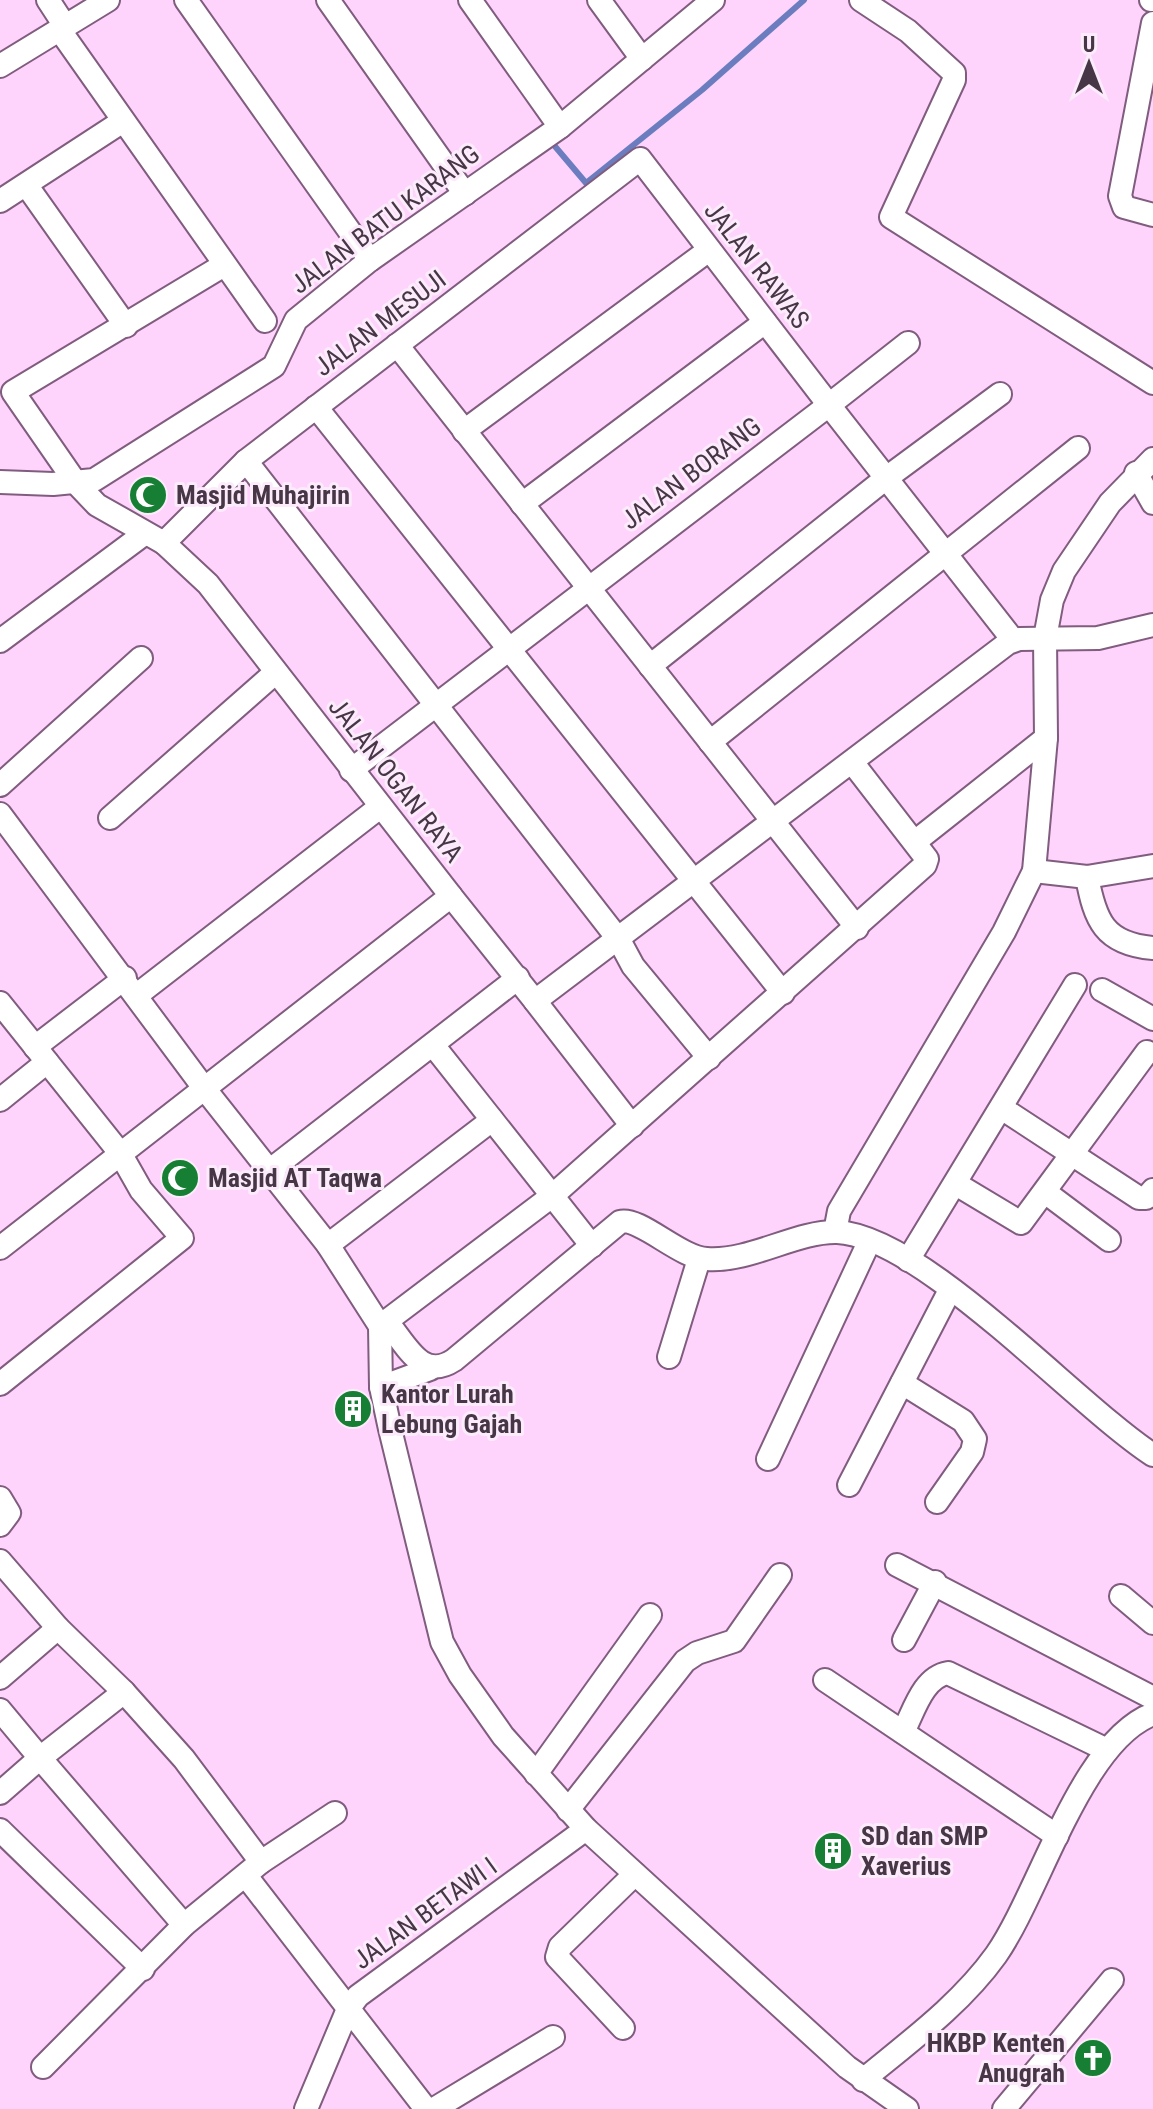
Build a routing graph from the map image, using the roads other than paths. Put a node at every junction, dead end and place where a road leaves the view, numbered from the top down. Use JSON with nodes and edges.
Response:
{"nodes":[{"id":1,"x":48,"y":0,"type":"edge"},
{"id":2,"x":108,"y":0,"type":"edge"},
{"id":3,"x":186,"y":0,"type":"edge"},
{"id":4,"x":328,"y":0,"type":"edge"},
{"id":5,"x":470,"y":0,"type":"edge"},
{"id":6,"x":599,"y":0,"type":"edge"},
{"id":7,"x":713,"y":0,"type":"edge"},
{"id":8,"x":861,"y":0,"type":"edge"},
{"id":9,"x":1153,"y":23,"type":"edge"},
{"id":10,"x":62,"y":27,"type":"junction"},
{"id":11,"x":642,"y":59,"type":"junction"},
{"id":12,"x":0,"y":66,"type":"edge"},
{"id":13,"x":1147,"y":85,"type":"edge"},
{"id":14,"x":123,"y":121,"type":"junction"},
{"id":15,"x":560,"y":127,"type":"junction"},
{"id":16,"x":640,"y":159,"type":"joint"},
{"id":17,"x":27,"y":186,"type":"junction"},
{"id":18,"x":465,"y":194,"type":"junction"},
{"id":19,"x":0,"y":201,"type":"edge"},
{"id":20,"x":1153,"y":215,"type":"edge"},
{"id":21,"x":709,"y":250,"type":"junction"},
{"id":22,"x":370,"y":260,"type":"junction"},
{"id":23,"x":224,"y":265,"type":"junction"},
{"id":24,"x":265,"y":321,"type":"dead end"},
{"id":25,"x":765,"y":322,"type":"junction"},
{"id":26,"x":126,"y":326,"type":"junction"},
{"id":27,"x":908,"y":343,"type":"dead end"},
{"id":28,"x":397,"y":345,"type":"junction"},
{"id":29,"x":1153,"y":383,"type":"edge"},
{"id":30,"x":1000,"y":394,"type":"dead end"},
{"id":31,"x":829,"y":405,"type":"junction"},
{"id":32,"x":316,"y":407,"type":"junction"},
{"id":33,"x":464,"y":431,"type":"junction"},
{"id":34,"x":1078,"y":448,"type":"dead end"},
{"id":35,"x":246,"y":461,"type":"junction"},
{"id":36,"x":1145,"y":466,"type":"edge"},
{"id":37,"x":885,"y":479,"type":"junction"},
{"id":38,"x":0,"y":482,"type":"edge"},
{"id":39,"x":76,"y":483,"type":"junction"},
{"id":40,"x":1153,"y":503,"type":"edge"},
{"id":41,"x":522,"y":504,"type":"junction"},
{"id":42,"x":154,"y":538,"type":"junction"},
{"id":43,"x":947,"y":556,"type":"junction"},
{"id":44,"x":588,"y":586,"type":"junction"},
{"id":45,"x":1153,"y":625,"type":"edge"},
{"id":46,"x":1045,"y":638,"type":"junction"},
{"id":47,"x":1013,"y":640,"type":"junction"},
{"id":48,"x":0,"y":641,"type":"edge"},
{"id":49,"x":508,"y":648,"type":"junction"},
{"id":50,"x":141,"y":658,"type":"dead end"},
{"id":51,"x":650,"y":666,"type":"junction"},
{"id":52,"x":276,"y":672,"type":"junction"},
{"id":53,"x":434,"y":705,"type":"junction"},
{"id":54,"x":1046,"y":738,"type":"junction"},
{"id":55,"x":710,"y":742,"type":"junction"},
{"id":56,"x":852,"y":762,"type":"junction"},
{"id":57,"x":351,"y":770,"type":"junction"},
{"id":58,"x":0,"y":785,"type":"edge"},
{"id":59,"x":380,"y":807,"type":"junction"},
{"id":60,"x":0,"y":814,"type":"edge"},
{"id":61,"x":110,"y":818,"type":"dead end"},
{"id":62,"x":775,"y":822,"type":"junction"},
{"id":63,"x":19,"y":838,"type":"junction"},
{"id":64,"x":916,"y":841,"type":"junction"},
{"id":65,"x":0,"y":853,"type":"edge"},
{"id":66,"x":1153,"y":866,"type":"edge"},
{"id":67,"x":1034,"y":871,"type":"junction"},
{"id":68,"x":1087,"y":877,"type":"junction"},
{"id":69,"x":693,"y":883,"type":"junction"},
{"id":70,"x":451,"y":896,"type":"junction"},
{"id":71,"x":857,"y":928,"type":"junction"},
{"id":72,"x":619,"y":940,"type":"junction"},
{"id":73,"x":1153,"y":948,"type":"edge"},
{"id":74,"x":518,"y":978,"type":"junction"},
{"id":75,"x":1075,"y":985,"type":"dead end"},
{"id":76,"x":131,"y":986,"type":"junction"},
{"id":77,"x":1102,"y":990,"type":"dead end"},
{"id":78,"x":783,"y":993,"type":"junction"},
{"id":79,"x":535,"y":1001,"type":"junction"},
{"id":80,"x":0,"y":1003,"type":"edge"},
{"id":81,"x":1153,"y":1019,"type":"edge"},
{"id":82,"x":433,"y":1045,"type":"junction"},
{"id":83,"x":1147,"y":1052,"type":"dead end"},
{"id":84,"x":41,"y":1054,"type":"junction"},
{"id":85,"x":709,"y":1058,"type":"junction"},
{"id":86,"x":204,"y":1088,"type":"junction"},
{"id":87,"x":0,"y":1100,"type":"edge"},
{"id":88,"x":1003,"y":1109,"type":"junction"},
{"id":89,"x":492,"y":1120,"type":"junction"},
{"id":90,"x":632,"y":1126,"type":"junction"},
{"id":91,"x":120,"y":1153,"type":"junction"},
{"id":92,"x":1070,"y":1154,"type":"junction"},
{"id":93,"x":269,"y":1171,"type":"junction"},
{"id":94,"x":956,"y":1184,"type":"junction"},
{"id":95,"x":1153,"y":1190,"type":"edge"},
{"id":96,"x":1045,"y":1192,"type":"junction"},
{"id":97,"x":552,"y":1196,"type":"junction"},
{"id":98,"x":835,"y":1232,"type":"junction"},
{"id":99,"x":1109,"y":1240,"type":"dead end"},
{"id":100,"x":869,"y":1242,"type":"junction"},
{"id":101,"x":328,"y":1245,"type":"junction"},
{"id":102,"x":592,"y":1246,"type":"junction"},
{"id":103,"x":0,"y":1248,"type":"edge"},
{"id":104,"x":699,"y":1259,"type":"junction"},
{"id":105,"x":908,"y":1260,"type":"junction"},
{"id":106,"x":950,"y":1290,"type":"junction"},
{"id":107,"x":384,"y":1325,"type":"junction"},
{"id":108,"x":669,"y":1357,"type":"dead end"},
{"id":109,"x":430,"y":1369,"type":"junction"},
{"id":110,"x":902,"y":1383,"type":"junction"},
{"id":111,"x":0,"y":1384,"type":"edge"},
{"id":112,"x":381,"y":1387,"type":"junction"},
{"id":113,"x":1153,"y":1455,"type":"edge"},
{"id":114,"x":768,"y":1459,"type":"dead end"},
{"id":115,"x":849,"y":1485,"type":"dead end"},
{"id":116,"x":0,"y":1498,"type":"edge"},
{"id":117,"x":937,"y":1502,"type":"dead end"},
{"id":118,"x":0,"y":1525,"type":"edge"},
{"id":119,"x":0,"y":1561,"type":"edge"},
{"id":120,"x":897,"y":1565,"type":"dead end"},
{"id":121,"x":780,"y":1575,"type":"dead end"},
{"id":122,"x":935,"y":1582,"type":"junction"},
{"id":123,"x":1121,"y":1596,"type":"dead end"},
{"id":124,"x":650,"y":1615,"type":"dead end"},
{"id":125,"x":1153,"y":1623,"type":"edge"},
{"id":126,"x":58,"y":1628,"type":"junction"},
{"id":127,"x":904,"y":1640,"type":"dead end"},
{"id":128,"x":0,"y":1678,"type":"edge"},
{"id":129,"x":825,"y":1680,"type":"dead end"},
{"id":130,"x":124,"y":1692,"type":"junction"},
{"id":131,"x":1153,"y":1698,"type":"edge"},
{"id":132,"x":0,"y":1710,"type":"edge"},
{"id":133,"x":1153,"y":1714,"type":"edge"},
{"id":134,"x":903,"y":1732,"type":"junction"},
{"id":135,"x":1107,"y":1750,"type":"junction"},
{"id":136,"x":40,"y":1758,"type":"junction"},
{"id":137,"x":536,"y":1774,"type":"junction"},
{"id":138,"x":0,"y":1793,"type":"edge"},
{"id":139,"x":568,"y":1810,"type":"junction"},
{"id":140,"x":335,"y":1813,"type":"dead end"},
{"id":141,"x":586,"y":1829,"type":"junction"},
{"id":142,"x":0,"y":1830,"type":"edge"},
{"id":143,"x":1057,"y":1836,"type":"junction"},
{"id":144,"x":253,"y":1869,"type":"junction"},
{"id":145,"x":635,"y":1874,"type":"junction"},
{"id":146,"x":184,"y":1925,"type":"junction"},
{"id":147,"x":143,"y":1969,"type":"junction"},
{"id":148,"x":1112,"y":1980,"type":"dead end"},
{"id":149,"x":348,"y":2009,"type":"junction"},
{"id":150,"x":623,"y":2028,"type":"dead end"},
{"id":151,"x":553,"y":2037,"type":"dead end"},
{"id":152,"x":43,"y":2067,"type":"dead end"},
{"id":153,"x":863,"y":2080,"type":"junction"},
{"id":154,"x":306,"y":2109,"type":"edge"},
{"id":155,"x":426,"y":2109,"type":"edge"},
{"id":156,"x":434,"y":2109,"type":"edge"},
{"id":157,"x":907,"y":2109,"type":"edge"},
{"id":158,"x":1004,"y":2109,"type":"edge"}],
"edges":[{"from":1,"to":10,"type":"street"},
{"from":2,"to":10,"type":"street"},
{"from":3,"to":22,"type":"street"},
{"from":4,"to":18,"type":"street"},
{"from":5,"to":15,"type":"street"},
{"from":6,"to":11,"type":"street"},
{"from":7,"to":11,"type":"street","name":"JALAN BATU KARANG"},
{"from":8,"to":29,"type":"street"},
{"from":9,"to":13,"type":"street"},
{"from":10,"to":12,"type":"street"},
{"from":10,"to":14,"type":"street"},
{"from":11,"to":15,"type":"street","name":"JALAN BATU KARANG"},
{"from":13,"to":20,"type":"street"},
{"from":14,"to":17,"type":"street"},
{"from":14,"to":23,"type":"street"},
{"from":15,"to":18,"type":"street","name":"JALAN BATU KARANG"},
{"from":16,"to":21,"type":"street","name":"JALAN RAWAS"},
{"from":16,"to":28,"type":"street","name":"JALAN MESUJI"},
{"from":17,"to":19,"type":"street"},
{"from":17,"to":26,"type":"street"},
{"from":18,"to":22,"type":"street","name":"JALAN BATU KARANG"},
{"from":21,"to":25,"type":"street","name":"JALAN RAWAS"},
{"from":21,"to":33,"type":"street"},
{"from":22,"to":39,"type":"street","name":"JALAN BATU KARANG"},
{"from":23,"to":24,"type":"street"},
{"from":23,"to":26,"type":"street"},
{"from":25,"to":31,"type":"street","name":"JALAN RAWAS"},
{"from":25,"to":41,"type":"street"},
{"from":26,"to":39,"type":"street","name":"JALAN OGAN RAYA"},
{"from":27,"to":31,"type":"street","name":"JALAN BORANG"},
{"from":28,"to":32,"type":"street","name":"JALAN MESUJI"},
{"from":28,"to":33,"type":"street"},
{"from":30,"to":37,"type":"street"},
{"from":31,"to":37,"type":"street"},
{"from":31,"to":44,"type":"street","name":"JALAN BORANG"},
{"from":32,"to":35,"type":"street","name":"JALAN MESUJI"},
{"from":32,"to":49,"type":"street"},
{"from":33,"to":41,"type":"street"},
{"from":34,"to":43,"type":"street"},
{"from":35,"to":42,"type":"street","name":"JALAN MESUJI"},
{"from":35,"to":53,"type":"street"},
{"from":36,"to":40,"type":"street"},
{"from":36,"to":46,"type":"street"},
{"from":37,"to":43,"type":"street"},
{"from":37,"to":51,"type":"street"},
{"from":38,"to":39,"type":"street","name":"JALAN BATU KARANG"},
{"from":39,"to":42,"type":"street","name":"JALAN OGAN RAYA"},
{"from":41,"to":44,"type":"street"},
{"from":42,"to":48,"type":"street","name":"JALAN MESUJI"},
{"from":42,"to":52,"type":"street","name":"JALAN OGAN RAYA"},
{"from":43,"to":47,"type":"street"},
{"from":43,"to":55,"type":"street"},
{"from":44,"to":49,"type":"street","name":"JALAN BORANG"},
{"from":44,"to":51,"type":"street"},
{"from":45,"to":46,"type":"street"},
{"from":46,"to":47,"type":"street"},
{"from":46,"to":54,"type":"street"},
{"from":47,"to":56,"type":"street"},
{"from":49,"to":53,"type":"street","name":"JALAN BORANG"},
{"from":49,"to":69,"type":"street"},
{"from":50,"to":58,"type":"street"},
{"from":51,"to":55,"type":"street"},
{"from":52,"to":57,"type":"street","name":"JALAN OGAN RAYA"},
{"from":52,"to":61,"type":"street"},
{"from":53,"to":57,"type":"street","name":"JALAN BORANG"},
{"from":53,"to":72,"type":"street"},
{"from":54,"to":64,"type":"street"},
{"from":54,"to":67,"type":"street"},
{"from":55,"to":62,"type":"street"},
{"from":56,"to":62,"type":"street"},
{"from":56,"to":64,"type":"street"},
{"from":57,"to":59,"type":"street","name":"JALAN OGAN RAYA"},
{"from":59,"to":70,"type":"street","name":"JALAN OGAN RAYA"},
{"from":59,"to":76,"type":"street"},
{"from":60,"to":63,"type":"street"},
{"from":62,"to":69,"type":"street"},
{"from":62,"to":71,"type":"street"},
{"from":63,"to":65,"type":"street"},
{"from":63,"to":76,"type":"street"},
{"from":64,"to":71,"type":"street"},
{"from":66,"to":68,"type":"street"},
{"from":67,"to":68,"type":"street"},
{"from":67,"to":98,"type":"street"},
{"from":68,"to":73,"type":"street"},
{"from":69,"to":72,"type":"street"},
{"from":69,"to":78,"type":"street"},
{"from":70,"to":74,"type":"street"},
{"from":70,"to":86,"type":"street","name":"JALAN OGAN RAYA"},
{"from":71,"to":78,"type":"street"},
{"from":72,"to":79,"type":"street"},
{"from":72,"to":85,"type":"street"},
{"from":74,"to":79,"type":"street"},
{"from":74,"to":82,"type":"street"},
{"from":75,"to":88,"type":"street"},
{"from":76,"to":84,"type":"street"},
{"from":76,"to":86,"type":"street"},
{"from":77,"to":81,"type":"street"},
{"from":78,"to":85,"type":"street"},
{"from":79,"to":90,"type":"street"},
{"from":80,"to":84,"type":"street"},
{"from":82,"to":89,"type":"street"},
{"from":82,"to":93,"type":"street"},
{"from":83,"to":92,"type":"street"},
{"from":84,"to":87,"type":"street"},
{"from":84,"to":91,"type":"street"},
{"from":85,"to":90,"type":"street"},
{"from":86,"to":91,"type":"street","name":"JALAN OGAN RAYA"},
{"from":86,"to":93,"type":"street"},
{"from":88,"to":92,"type":"street"},
{"from":88,"to":94,"type":"street"},
{"from":89,"to":97,"type":"street"},
{"from":89,"to":101,"type":"street"},
{"from":90,"to":97,"type":"street"},
{"from":91,"to":103,"type":"street","name":"JALAN OGAN RAYA"},
{"from":91,"to":111,"type":"street"},
{"from":92,"to":95,"type":"street"},
{"from":92,"to":96,"type":"street"},
{"from":93,"to":101,"type":"street"},
{"from":94,"to":96,"type":"street"},
{"from":94,"to":105,"type":"street"},
{"from":96,"to":99,"type":"street"},
{"from":97,"to":102,"type":"street"},
{"from":97,"to":107,"type":"street"},
{"from":98,"to":100,"type":"street"},
{"from":98,"to":104,"type":"street"},
{"from":100,"to":105,"type":"street"},
{"from":100,"to":114,"type":"street"},
{"from":101,"to":107,"type":"street"},
{"from":102,"to":104,"type":"street"},
{"from":102,"to":109,"type":"street"},
{"from":104,"to":108,"type":"street"},
{"from":105,"to":106,"type":"street"},
{"from":106,"to":110,"type":"street"},
{"from":106,"to":113,"type":"street"},
{"from":107,"to":109,"type":"street"},
{"from":107,"to":112,"type":"street"},
{"from":109,"to":112,"type":"street"},
{"from":110,"to":115,"type":"street"},
{"from":110,"to":117,"type":"street"},
{"from":112,"to":137,"type":"street"},
{"from":116,"to":118,"type":"street"},
{"from":119,"to":126,"type":"street"},
{"from":120,"to":122,"type":"street"},
{"from":121,"to":139,"type":"street"},
{"from":122,"to":127,"type":"street"},
{"from":122,"to":131,"type":"street"},
{"from":123,"to":125,"type":"street"},
{"from":124,"to":137,"type":"street"},
{"from":126,"to":128,"type":"street"},
{"from":126,"to":130,"type":"street"},
{"from":129,"to":134,"type":"street"},
{"from":130,"to":136,"type":"street"},
{"from":130,"to":144,"type":"street"},
{"from":132,"to":136,"type":"street"},
{"from":133,"to":135,"type":"street"},
{"from":134,"to":135,"type":"street"},
{"from":134,"to":143,"type":"street"},
{"from":135,"to":143,"type":"street"},
{"from":136,"to":138,"type":"street"},
{"from":136,"to":146,"type":"street"},
{"from":137,"to":139,"type":"street"},
{"from":139,"to":141,"type":"street"},
{"from":140,"to":144,"type":"street"},
{"from":141,"to":145,"type":"street"},
{"from":141,"to":149,"type":"street","name":"JALAN BETAWI I"},
{"from":142,"to":147,"type":"street"},
{"from":143,"to":153,"type":"street"},
{"from":144,"to":146,"type":"street"},
{"from":144,"to":149,"type":"street"},
{"from":145,"to":150,"type":"street"},
{"from":145,"to":153,"type":"street"},
{"from":146,"to":147,"type":"street"},
{"from":147,"to":152,"type":"street"},
{"from":148,"to":158,"type":"street"},
{"from":149,"to":154,"type":"street","name":"JALAN BETAWI I"},
{"from":149,"to":155,"type":"street"},
{"from":151,"to":156,"type":"street"},
{"from":153,"to":157,"type":"street"}]}
